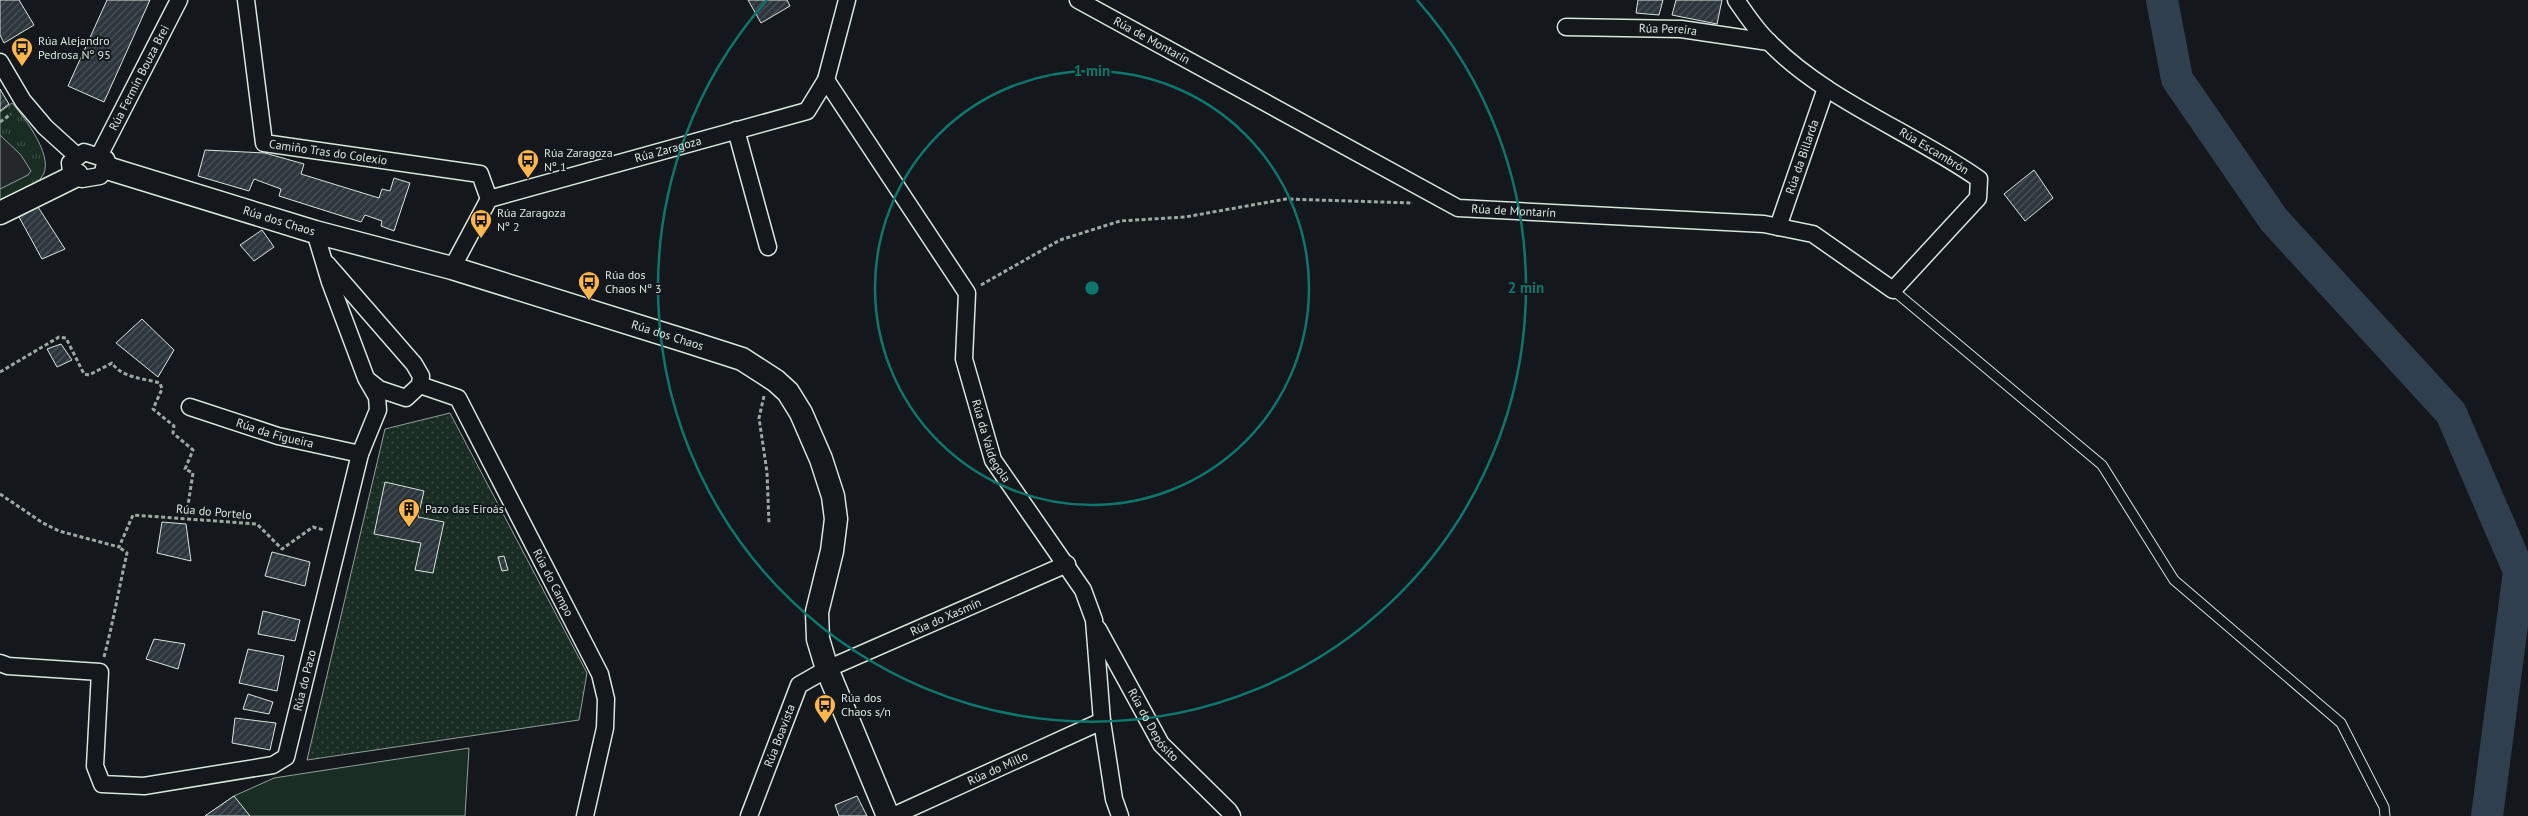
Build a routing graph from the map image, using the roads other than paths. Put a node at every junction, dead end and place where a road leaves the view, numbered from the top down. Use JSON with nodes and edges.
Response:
{"nodes":[{"id":1,"x":179,"y":0,"type":"edge"},
{"id":2,"x":246,"y":0,"type":"edge"},
{"id":3,"x":847,"y":0,"type":"edge"},
{"id":4,"x":1078,"y":0,"type":"edge"},
{"id":5,"x":1736,"y":0,"type":"edge"},
{"id":6,"x":1566,"y":27,"type":"dead end"},
{"id":7,"x":1769,"y":42,"type":"junction"},
{"id":8,"x":0,"y":62,"type":"edge"},
{"id":9,"x":826,"y":80,"type":"junction"},
{"id":10,"x":1826,"y":88,"type":"junction"},
{"id":11,"x":736,"y":130,"type":"junction"},
{"id":12,"x":103,"y":162,"type":"junction"},
{"id":13,"x":77,"y":165,"type":"junction"},
{"id":14,"x":489,"y":199,"type":"junction"},
{"id":15,"x":0,"y":213,"type":"edge"},
{"id":16,"x":1778,"y":227,"type":"junction"},
{"id":17,"x":314,"y":232,"type":"junction"},
{"id":18,"x":768,"y":247,"type":"dead end"},
{"id":19,"x":324,"y":261,"type":"junction"},
{"id":20,"x":452,"y":268,"type":"junction"},
{"id":21,"x":1893,"y":290,"type":"junction"},
{"id":22,"x":366,"y":378,"type":"junction"},
{"id":23,"x":420,"y":385,"type":"junction"},
{"id":24,"x":406,"y":398,"type":"junction"},
{"id":25,"x":190,"y":407,"type":"dead end"},
{"id":26,"x":373,"y":422,"type":"junction"},
{"id":27,"x":360,"y":454,"type":"junction"},
{"id":28,"x":1067,"y":564,"type":"junction"},
{"id":29,"x":1094,"y":620,"type":"junction"},
{"id":30,"x":0,"y":663,"type":"edge"},
{"id":31,"x":827,"y":669,"type":"junction"},
{"id":32,"x":1102,"y":721,"type":"junction"},
{"id":33,"x":585,"y":816,"type":"edge"},
{"id":34,"x":749,"y":816,"type":"edge"},
{"id":35,"x":888,"y":816,"type":"edge"},
{"id":36,"x":893,"y":816,"type":"edge"},
{"id":37,"x":1120,"y":816,"type":"edge"},
{"id":38,"x":1232,"y":816,"type":"edge"},
{"id":39,"x":2385,"y":816,"type":"edge"}],
"edges":[{"from":1,"to":12,"type":"street","name":"Rúa Fermín Bouza Brei"},
{"from":2,"to":14,"type":"street","name":"Camiño Tras do Colexio"},
{"from":3,"to":9,"type":"street","name":"Rúa Zaragoza"},
{"from":4,"to":16,"type":"street","name":"Rúa de Montarín"},
{"from":5,"to":7,"type":"street","name":"Rúa Escambrón"},
{"from":6,"to":7,"type":"street","name":"Rúa Pereira"},
{"from":7,"to":10,"type":"street","name":"Rúa Escambrón"},
{"from":8,"to":13,"type":"street"},
{"from":9,"to":11,"type":"street","name":"Rúa Zaragoza"},
{"from":9,"to":28,"type":"street","name":"Rúa da Valdegola"},
{"from":10,"to":16,"type":"street","name":"Rúa da Billarda"},
{"from":10,"to":21,"type":"street","name":"Rúa Escambrón"},
{"from":11,"to":14,"type":"street","name":"Rúa Zaragoza"},
{"from":11,"to":18,"type":"street"},
{"from":12,"to":13,"type":"street"},
{"from":12,"to":13,"type":"street"},
{"from":12,"to":17,"type":"street","name":"Rúa dos Chaos"},
{"from":13,"to":15,"type":"street"},
{"from":14,"to":20,"type":"street"},
{"from":16,"to":21,"type":"street","name":"Rúa de Montarín"},
{"from":17,"to":19,"type":"street","name":"Rúa do Pazo"},
{"from":17,"to":20,"type":"street","name":"Rúa dos Chaos"},
{"from":19,"to":22,"type":"street","name":"Rúa do Pazo"},
{"from":19,"to":23,"type":"street","name":"Rúa do Pazo"},
{"from":20,"to":31,"type":"street","name":"Rúa dos Chaos"},
{"from":21,"to":39,"type":"lane"},
{"from":22,"to":24,"type":"street"},
{"from":22,"to":26,"type":"street","name":"Rúa do Pazo"},
{"from":23,"to":24,"type":"street"},
{"from":23,"to":33,"type":"street","name":"Rúa do Campo"},
{"from":24,"to":26,"type":"street"},
{"from":25,"to":27,"type":"street","name":"Rúa da Figueira"},
{"from":26,"to":27,"type":"street","name":"Rúa do Pazo"},
{"from":27,"to":30,"type":"street","name":"Rúa do Pazo"},
{"from":28,"to":29,"type":"street","name":"Rúa da Valdegola"},
{"from":28,"to":31,"type":"street","name":"Rúa do Xasmín"},
{"from":29,"to":32,"type":"street","name":"Rúa da Valdegola"},
{"from":29,"to":38,"type":"street","name":"Rúa do Depósito"},
{"from":31,"to":34,"type":"street","name":"Rúa Boavista"},
{"from":31,"to":35,"type":"street","name":"Rúa dos Chaos"},
{"from":32,"to":36,"type":"street","name":"Rúa do Millo"},
{"from":32,"to":37,"type":"street","name":"Rúa da Valdegola"}]}
